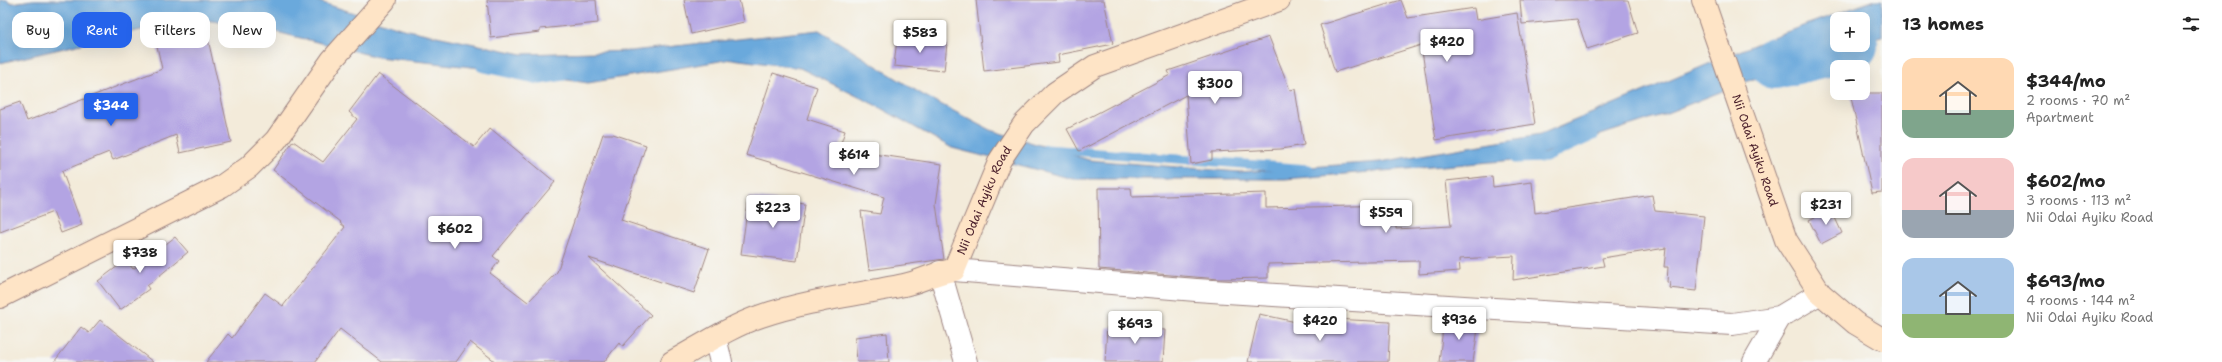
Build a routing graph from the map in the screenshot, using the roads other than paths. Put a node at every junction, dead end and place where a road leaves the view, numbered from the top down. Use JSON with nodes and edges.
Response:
{"nodes":[{"id":1,"x":1279,"y":0,"type":"edge"},
{"id":2,"x":1703,"y":0,"type":"edge"},
{"id":3,"x":383,"y":1,"type":"edge"},
{"id":4,"x":947,"y":271,"type":"junction"},
{"id":5,"x":1820,"y":293,"type":"junction"},
{"id":6,"x":0,"y":296,"type":"edge"},
{"id":7,"x":1780,"y":317,"type":"junction"},
{"id":8,"x":715,"y":338,"type":"junction"},
{"id":9,"x":1882,"y":339,"type":"edge"},
{"id":10,"x":672,"y":362,"type":"edge"},
{"id":11,"x":722,"y":362,"type":"edge"},
{"id":12,"x":966,"y":362,"type":"edge"},
{"id":13,"x":1754,"y":362,"type":"edge"}],
"edges":[{"from":1,"to":4,"type":"street","name":"Nii Odai Ayiku Road"},
{"from":2,"to":5,"type":"street","name":"Nii Odai Ayiku Road"},
{"from":3,"to":6,"type":"street"},
{"from":4,"to":7,"type":"street"},
{"from":4,"to":8,"type":"street"},
{"from":4,"to":12,"type":"street"},
{"from":5,"to":7,"type":"street"},
{"from":5,"to":9,"type":"street","name":"Nii Odai Ayiku Road"},
{"from":7,"to":13,"type":"street"},
{"from":8,"to":10,"type":"street"},
{"from":8,"to":11,"type":"street"}]}
